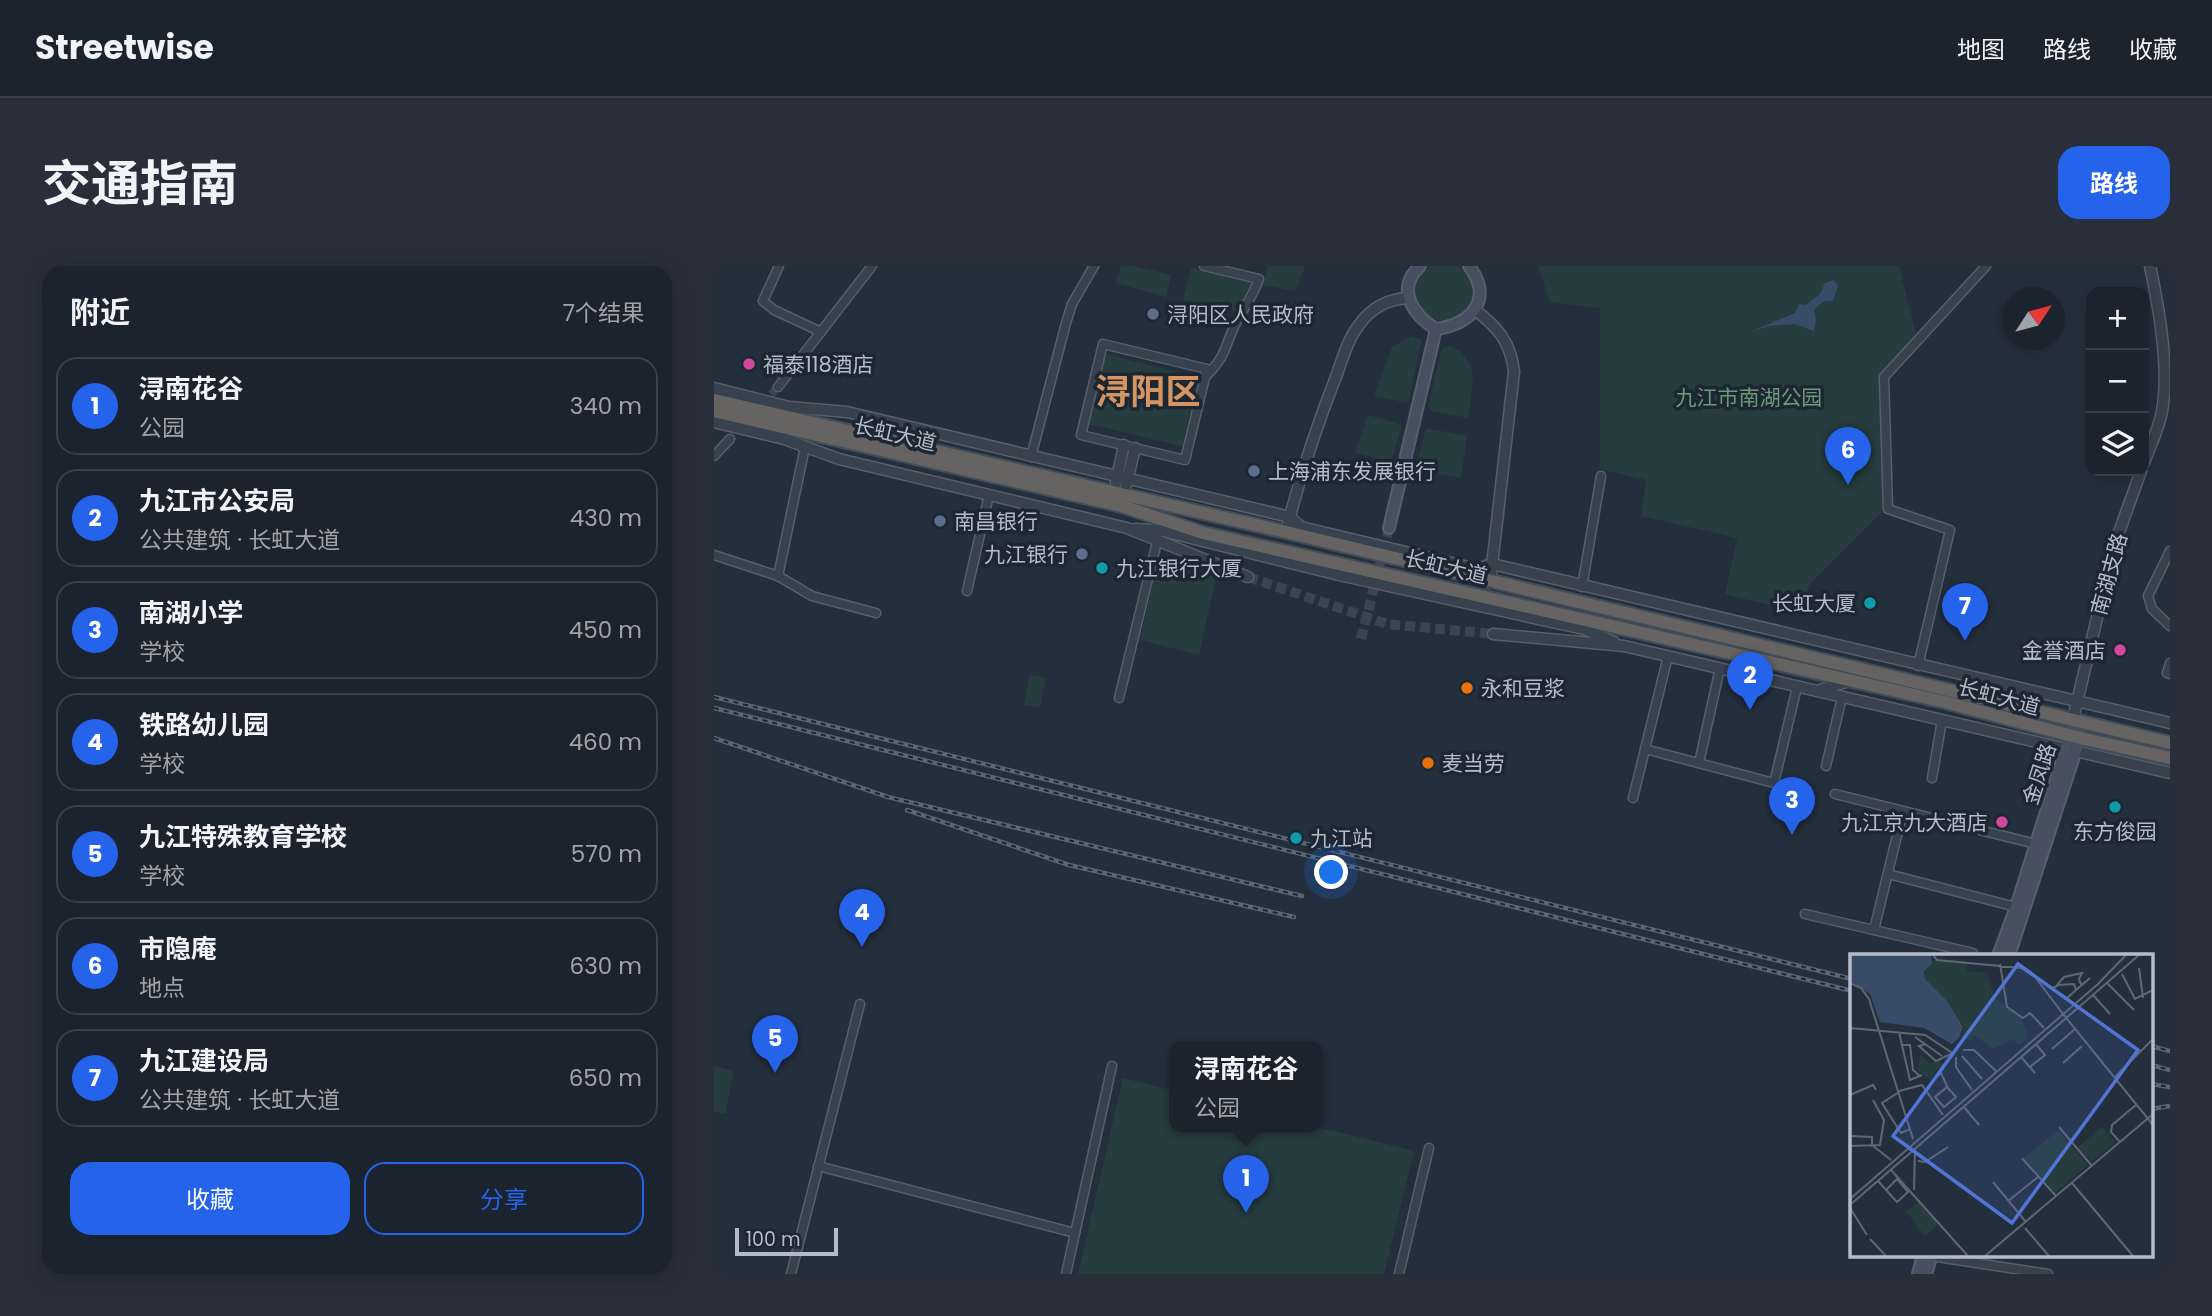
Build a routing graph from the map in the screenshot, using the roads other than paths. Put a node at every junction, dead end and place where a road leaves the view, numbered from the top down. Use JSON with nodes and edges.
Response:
{"nodes":[{"id":1,"x":779,"y":266,"type":"edge"},
{"id":2,"x":872,"y":266,"type":"edge"},
{"id":3,"x":1094,"y":266,"type":"edge"},
{"id":4,"x":1204,"y":266,"type":"edge"},
{"id":5,"x":1469,"y":266,"type":"edge"},
{"id":6,"x":1986,"y":266,"type":"edge"},
{"id":7,"x":2150,"y":266,"type":"edge"},
{"id":8,"x":1417,"y":268,"type":"edge"},
{"id":9,"x":1408,"y":298,"type":"junction"},
{"id":10,"x":1475,"y":310,"type":"junction"},
{"id":11,"x":1436,"y":329,"type":"junction"},
{"id":12,"x":821,"y":332,"type":"junction"},
{"id":13,"x":1205,"y":377,"type":"junction"},
{"id":14,"x":778,"y":387,"type":"tunnel mouth"},
{"id":15,"x":714,"y":388,"type":"edge"},
{"id":16,"x":714,"y":400,"type":"edge"},
{"id":17,"x":714,"y":411,"type":"edge"},
{"id":18,"x":714,"y":422,"type":"edge"},
{"id":19,"x":730,"y":439,"type":"dead end"},
{"id":20,"x":1124,"y":445,"type":"junction"},
{"id":21,"x":805,"y":447,"type":"junction"},
{"id":22,"x":1135,"y":448,"type":"junction"},
{"id":23,"x":2149,"y":449,"type":"edge"},
{"id":24,"x":714,"y":456,"type":"edge"},
{"id":25,"x":1031,"y":457,"type":"junction"},
{"id":26,"x":1601,"y":476,"type":"dead end"},
{"id":27,"x":2139,"y":476,"type":"edge"},
{"id":28,"x":1123,"y":478,"type":"junction"},
{"id":29,"x":989,"y":495,"type":"junction"},
{"id":30,"x":1118,"y":501,"type":"junction"},
{"id":31,"x":1290,"y":517,"type":"junction"},
{"id":32,"x":1127,"y":528,"type":"junction"},
{"id":33,"x":1389,"y":528,"type":"tunnel mouth"},
{"id":34,"x":1163,"y":531,"type":"junction"},
{"id":35,"x":1286,"y":532,"type":"junction"},
{"id":36,"x":1203,"y":533,"type":"junction"},
{"id":37,"x":1157,"y":542,"type":"junction"},
{"id":38,"x":2170,"y":551,"type":"edge"},
{"id":39,"x":714,"y":555,"type":"edge"},
{"id":40,"x":1492,"y":564,"type":"junction"},
{"id":41,"x":778,"y":576,"type":"junction"},
{"id":42,"x":1248,"y":577,"type":"tunnel mouth"},
{"id":43,"x":1490,"y":583,"type":"junction"},
{"id":44,"x":1582,"y":587,"type":"junction"},
{"id":45,"x":967,"y":591,"type":"dead end"},
{"id":46,"x":876,"y":613,"type":"dead end"},
{"id":47,"x":2170,"y":626,"type":"edge"},
{"id":48,"x":1493,"y":634,"type":"tunnel mouth"},
{"id":49,"x":1689,"y":645,"type":"junction"},
{"id":50,"x":1624,"y":646,"type":"junction"},
{"id":51,"x":1844,"y":648,"type":"junction"},
{"id":52,"x":1668,"y":656,"type":"junction"},
{"id":53,"x":1810,"y":659,"type":"junction"},
{"id":54,"x":2170,"y":663,"type":"edge"},
{"id":55,"x":1918,"y":666,"type":"junction"},
{"id":56,"x":1717,"y":668,"type":"junction"},
{"id":57,"x":2170,"y":674,"type":"edge"},
{"id":58,"x":1849,"y":681,"type":"junction"},
{"id":59,"x":2006,"y":685,"type":"junction"},
{"id":60,"x":1797,"y":687,"type":"junction"},
{"id":61,"x":1816,"y":691,"type":"junction"},
{"id":62,"x":1842,"y":697,"type":"junction"},
{"id":63,"x":1119,"y":698,"type":"dead end"},
{"id":64,"x":2077,"y":702,"type":"junction"},
{"id":65,"x":2036,"y":710,"type":"junction"},
{"id":66,"x":2073,"y":719,"type":"junction"},
{"id":67,"x":1942,"y":720,"type":"junction"},
{"id":68,"x":2170,"y":723,"type":"edge"},
{"id":69,"x":2170,"y":743,"type":"edge"},
{"id":70,"x":2073,"y":744,"type":"junction"},
{"id":71,"x":1645,"y":749,"type":"junction"},
{"id":72,"x":2170,"y":758,"type":"edge"},
{"id":73,"x":1699,"y":763,"type":"junction"},
{"id":74,"x":1826,"y":766,"type":"dead end"},
{"id":75,"x":2170,"y":774,"type":"edge"},
{"id":76,"x":1932,"y":778,"type":"dead end"},
{"id":77,"x":1835,"y":794,"type":"dead end"},
{"id":78,"x":1633,"y":798,"type":"dead end"},
{"id":79,"x":1903,"y":811,"type":"junction"},
{"id":80,"x":2036,"y":844,"type":"junction"},
{"id":81,"x":1888,"y":874,"type":"junction"},
{"id":82,"x":2016,"y":908,"type":"junction"},
{"id":83,"x":1805,"y":914,"type":"dead end"},
{"id":84,"x":1874,"y":930,"type":"junction"},
{"id":85,"x":1973,"y":953,"type":"dead end"},
{"id":86,"x":1999,"y":954,"type":"edge"},
{"id":87,"x":2011,"y":954,"type":"edge"},
{"id":88,"x":860,"y":1004,"type":"dead end"},
{"id":89,"x":1112,"y":1066,"type":"dead end"},
{"id":90,"x":1429,"y":1148,"type":"dead end"},
{"id":91,"x":818,"y":1166,"type":"junction"},
{"id":92,"x":1075,"y":1233,"type":"junction"},
{"id":93,"x":1928,"y":1256,"type":"edge"},
{"id":94,"x":1929,"y":1256,"type":"edge"},
{"id":95,"x":1935,"y":1256,"type":"edge"},
{"id":96,"x":791,"y":1274,"type":"edge"},
{"id":97,"x":1066,"y":1274,"type":"edge"},
{"id":98,"x":1399,"y":1274,"type":"edge"},
{"id":99,"x":1918,"y":1274,"type":"edge"},
{"id":100,"x":1926,"y":1274,"type":"edge"},
{"id":101,"x":2048,"y":1274,"type":"edge"}],
"edges":[{"from":1,"to":12,"type":"street"},
{"from":2,"to":12,"type":"street"},
{"from":3,"to":25,"type":"street"},
{"from":4,"to":13,"type":"street"},
{"from":5,"to":10,"type":"main road"},
{"from":6,"to":55,"type":"street"},
{"from":7,"to":23,"type":"street"},
{"from":8,"to":9,"type":"main road"},
{"from":9,"to":11,"type":"main road"},
{"from":9,"to":31,"type":"street"},
{"from":10,"to":11,"type":"main road"},
{"from":10,"to":40,"type":"street"},
{"from":11,"to":33,"type":"main road"},
{"from":12,"to":14,"type":"street"},
{"from":13,"to":20,"type":"street"},
{"from":13,"to":22,"type":"street"},
{"from":15,"to":25,"type":"street"},
{"from":16,"to":30,"type":"highway","name":"长虹大道"},
{"from":17,"to":30,"type":"highway","name":"长虹大道"},
{"from":18,"to":21,"type":"street"},
{"from":19,"to":24,"type":"street"},
{"from":20,"to":22,"type":"street"},
{"from":20,"to":28,"type":"street"},
{"from":21,"to":29,"type":"street"},
{"from":21,"to":41,"type":"street"},
{"from":22,"to":28,"type":"street"},
{"from":25,"to":28,"type":"street"},
{"from":26,"to":44,"type":"street"},
{"from":27,"to":64,"type":"street","name":"南湖支路"},
{"from":28,"to":30,"type":"street"},
{"from":28,"to":31,"type":"street"},
{"from":29,"to":32,"type":"street"},
{"from":29,"to":45,"type":"street"},
{"from":30,"to":35,"type":"highway","name":"长虹大道"},
{"from":30,"to":36,"type":"highway","name":"长虹大道"},
{"from":31,"to":35,"type":"street"},
{"from":31,"to":40,"type":"street"},
{"from":32,"to":34,"type":"street"},
{"from":32,"to":37,"type":"street"},
{"from":34,"to":36,"type":"street"},
{"from":34,"to":50,"type":"street"},
{"from":35,"to":43,"type":"highway","name":"长虹大道"},
{"from":36,"to":49,"type":"highway","name":"长虹大道"},
{"from":37,"to":42,"type":"street"},
{"from":37,"to":63,"type":"street"},
{"from":38,"to":47,"type":"street"},
{"from":39,"to":41,"type":"street"},
{"from":40,"to":43,"type":"street"},
{"from":40,"to":44,"type":"street"},
{"from":41,"to":46,"type":"street"},
{"from":43,"to":53,"type":"highway","name":"长虹大道"},
{"from":44,"to":51,"type":"street"},
{"from":48,"to":50,"type":"street"},
{"from":49,"to":56,"type":"street"},
{"from":49,"to":58,"type":"highway","name":"长虹大道"},
{"from":50,"to":52,"type":"street"},
{"from":51,"to":53,"type":"street"},
{"from":51,"to":55,"type":"street"},
{"from":52,"to":56,"type":"street"},
{"from":52,"to":71,"type":"street"},
{"from":53,"to":65,"type":"highway","name":"长虹大道"},
{"from":54,"to":57,"type":"street"},
{"from":55,"to":59,"type":"street"},
{"from":56,"to":60,"type":"street"},
{"from":56,"to":73,"type":"street"},
{"from":58,"to":61,"type":"street"},
{"from":58,"to":70,"type":"highway","name":"长虹大道"},
{"from":59,"to":64,"type":"street"},
{"from":59,"to":65,"type":"street"},
{"from":60,"to":61,"type":"street"},
{"from":60,"to":73,"type":"street"},
{"from":61,"to":62,"type":"street"},
{"from":62,"to":67,"type":"street"},
{"from":62,"to":74,"type":"street"},
{"from":64,"to":66,"type":"street","name":"南湖支路"},
{"from":64,"to":68,"type":"street"},
{"from":65,"to":66,"type":"highway","name":"长虹大道"},
{"from":66,"to":69,"type":"highway","name":"长虹大道"},
{"from":66,"to":70,"type":"main road","name":"金凤路"},
{"from":67,"to":70,"type":"street"},
{"from":67,"to":76,"type":"street"},
{"from":70,"to":72,"type":"highway","name":"长虹大道"},
{"from":70,"to":75,"type":"street"},
{"from":70,"to":80,"type":"main road","name":"金凤路"},
{"from":70,"to":87,"type":"main road","name":"金凤路"},
{"from":71,"to":73,"type":"street"},
{"from":71,"to":78,"type":"street"},
{"from":77,"to":79,"type":"street"},
{"from":79,"to":80,"type":"street"},
{"from":79,"to":81,"type":"street"},
{"from":80,"to":82,"type":"main road","name":"金凤路"},
{"from":81,"to":82,"type":"street"},
{"from":81,"to":84,"type":"street"},
{"from":82,"to":86,"type":"main road","name":"金凤路"},
{"from":83,"to":84,"type":"street"},
{"from":84,"to":85,"type":"street"},
{"from":88,"to":91,"type":"street"},
{"from":89,"to":92,"type":"street"},
{"from":90,"to":98,"type":"street"},
{"from":91,"to":92,"type":"street"},
{"from":91,"to":96,"type":"street"},
{"from":92,"to":97,"type":"street"},
{"from":93,"to":99,"type":"main road"},
{"from":94,"to":100,"type":"main road"},
{"from":95,"to":101,"type":"street"}]}
